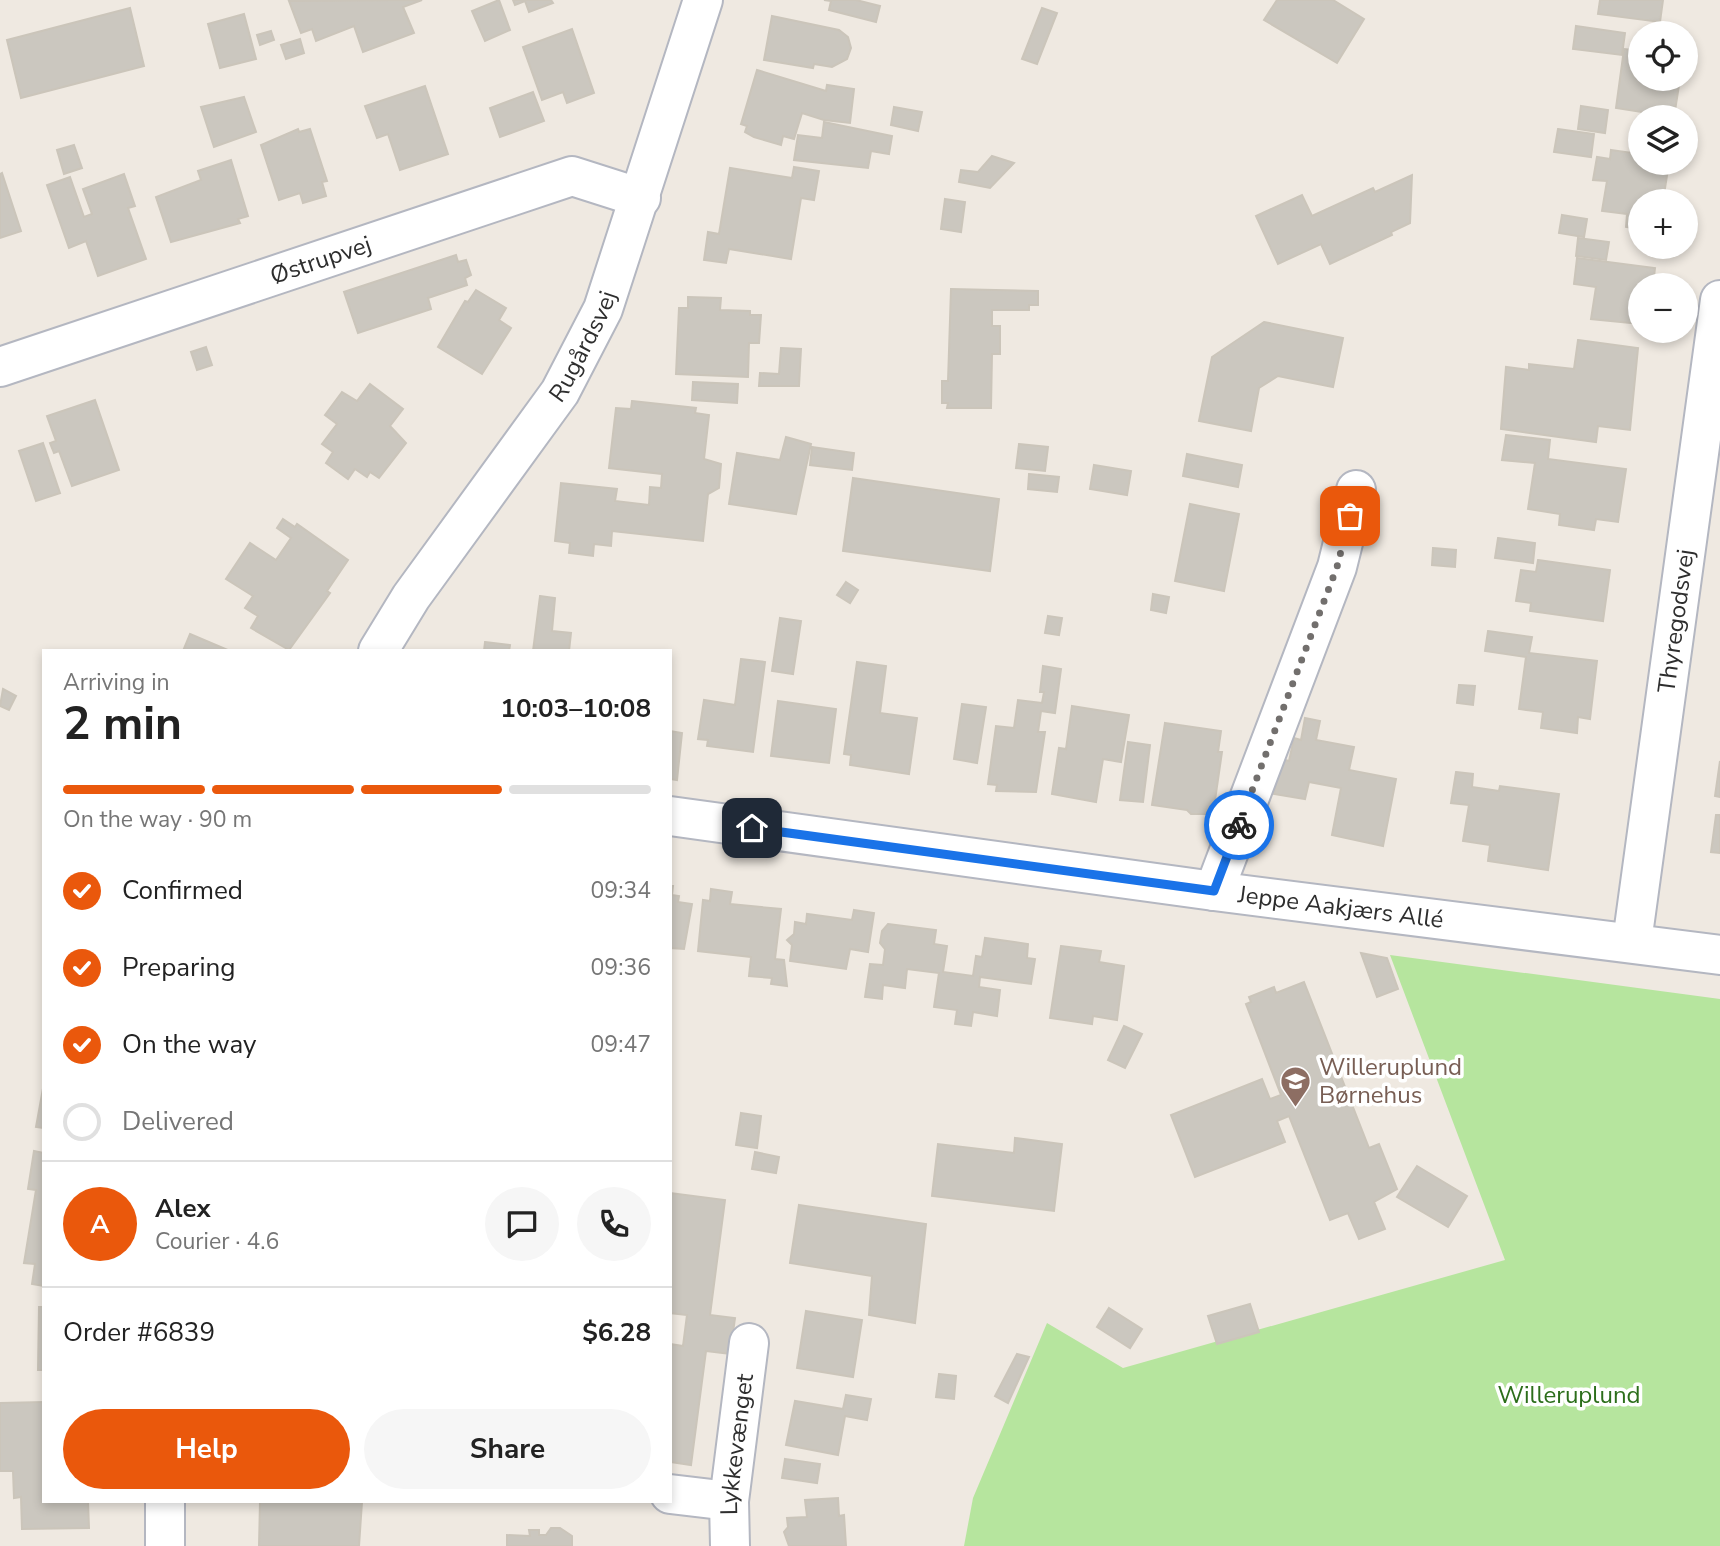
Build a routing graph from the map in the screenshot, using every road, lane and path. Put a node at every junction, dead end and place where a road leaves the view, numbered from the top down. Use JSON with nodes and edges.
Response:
{"nodes":[{"id":1,"x":703,"y":0,"type":"edge"},
{"id":2,"x":641,"y":198,"type":"junction"},
{"id":3,"x":1720,"y":300,"type":"edge"},
{"id":4,"x":0,"y":367,"type":"edge"},
{"id":5,"x":1356,"y":490,"type":"dead end"},
{"id":6,"x":1704,"y":527,"type":"edge"},
{"id":7,"x":379,"y":649,"type":"edge"},
{"id":8,"x":672,"y":816,"type":"edge"},
{"id":9,"x":1214,"y":891,"type":"junction"},
{"id":10,"x":1632,"y":942,"type":"junction"},
{"id":11,"x":1720,"y":955,"type":"edge"},
{"id":12,"x":749,"y":1343,"type":"dead end"},
{"id":13,"x":672,"y":1494,"type":"edge"},
{"id":14,"x":729,"y":1501,"type":"junction"},
{"id":15,"x":164,"y":1503,"type":"edge"},
{"id":16,"x":164,"y":1546,"type":"edge"},
{"id":17,"x":730,"y":1546,"type":"edge"}],
"edges":[{"from":1,"to":2,"type":"street","name":"Rugårdsvej"},
{"from":2,"to":4,"type":"street","name":"Østrupvej"},
{"from":2,"to":7,"type":"street","name":"Rugårdsvej"},
{"from":3,"to":6,"type":"street","name":"Thyregodsvej"},
{"from":5,"to":9,"type":"street"},
{"from":6,"to":10,"type":"street","name":"Thyregodsvej"},
{"from":8,"to":9,"type":"street","name":"Jeppe Aakjærs Allé"},
{"from":9,"to":10,"type":"street","name":"Jeppe Aakjærs Allé"},
{"from":10,"to":11,"type":"street","name":"Jeppe Aakjærs Allé"},
{"from":12,"to":14,"type":"street","name":"Lykkevænget"},
{"from":13,"to":14,"type":"street"},
{"from":14,"to":17,"type":"street","name":"Lykkevænget"},
{"from":15,"to":16,"type":"street"}]}
